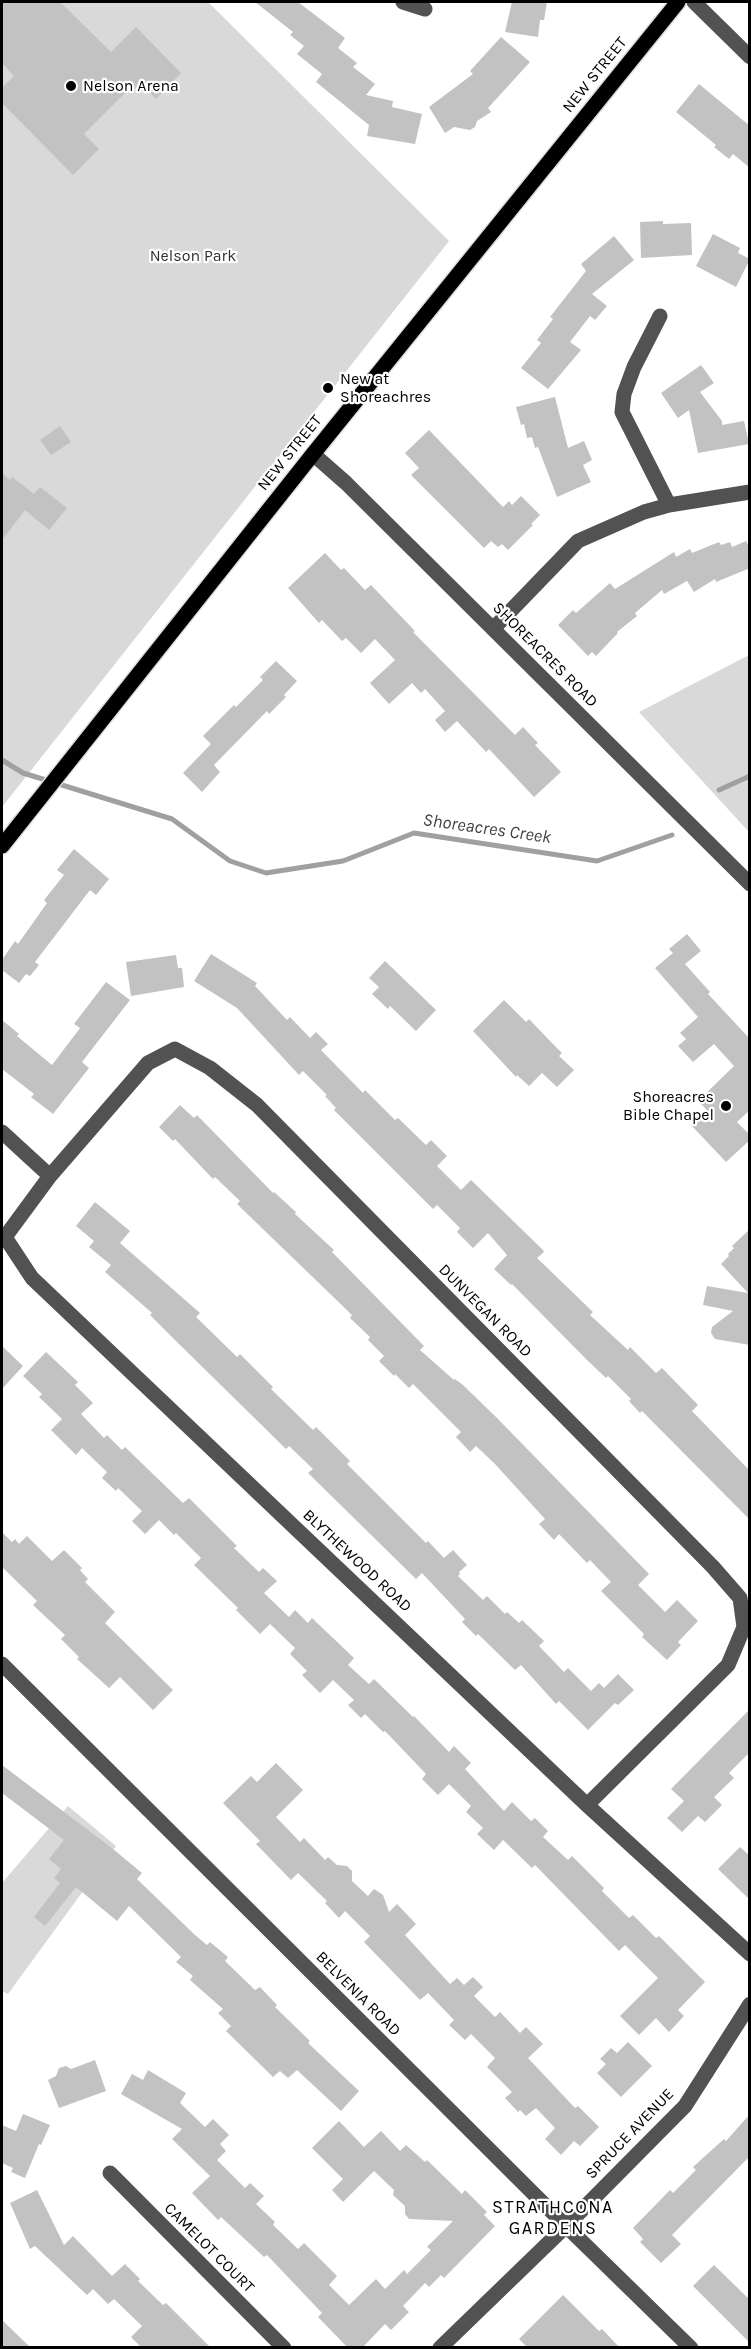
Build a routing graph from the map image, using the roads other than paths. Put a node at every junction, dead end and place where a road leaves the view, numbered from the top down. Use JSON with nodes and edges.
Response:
{"nodes":[{"id":1,"x":403,"y":2,"type":"edge"},
{"id":2,"x":678,"y":2,"type":"edge"},
{"id":3,"x":694,"y":2,"type":"edge"},
{"id":4,"x":425,"y":9,"type":"dead end"},
{"id":5,"x":750,"y":57,"type":"edge"},
{"id":6,"x":660,"y":316,"type":"dead end"},
{"id":7,"x":313,"y":454,"type":"junction"},
{"id":8,"x":750,"y":492,"type":"edge"},
{"id":9,"x":669,"y":505,"type":"junction"},
{"id":10,"x":493,"y":629,"type":"junction"},
{"id":11,"x":2,"y":846,"type":"edge"},
{"id":12,"x":750,"y":884,"type":"edge"},
{"id":13,"x":2,"y":1132,"type":"edge"},
{"id":14,"x":50,"y":1176,"type":"junction"},
{"id":15,"x":2,"y":1664,"type":"edge"},
{"id":16,"x":587,"y":1805,"type":"junction"},
{"id":17,"x":750,"y":1954,"type":"edge"},
{"id":18,"x":750,"y":2004,"type":"edge"},
{"id":19,"x":110,"y":2173,"type":"dead end"},
{"id":20,"x":566,"y":2226,"type":"junction"},
{"id":21,"x":284,"y":2348,"type":"edge"},
{"id":22,"x":440,"y":2348,"type":"edge"},
{"id":23,"x":691,"y":2348,"type":"edge"}],
"edges":[{"from":1,"to":4,"type":"street"},
{"from":2,"to":7,"type":"main road","name":"NEW STREET"},
{"from":3,"to":5,"type":"street"},
{"from":6,"to":9,"type":"street"},
{"from":7,"to":10,"type":"street","name":"SHOREACRES ROAD"},
{"from":7,"to":11,"type":"main road","name":"NEW STREET"},
{"from":8,"to":9,"type":"street"},
{"from":9,"to":10,"type":"street"},
{"from":10,"to":12,"type":"street","name":"SHOREACRES ROAD"},
{"from":13,"to":14,"type":"street"},
{"from":14,"to":16,"type":"street","name":"BLYTHEWOOD ROAD"},
{"from":14,"to":16,"type":"street","name":"DUNVEGAN ROAD"},
{"from":15,"to":20,"type":"street","name":"BELVENIA ROAD"},
{"from":16,"to":17,"type":"street","name":"BLYTHEWOOD ROAD"},
{"from":18,"to":20,"type":"street","name":"SPRUCE AVENUE"},
{"from":19,"to":21,"type":"street","name":"CAMELOT COURT"},
{"from":20,"to":22,"type":"street","name":"SPRUCE AVENUE"},
{"from":20,"to":23,"type":"street","name":"BELVENIA ROAD"}]}
